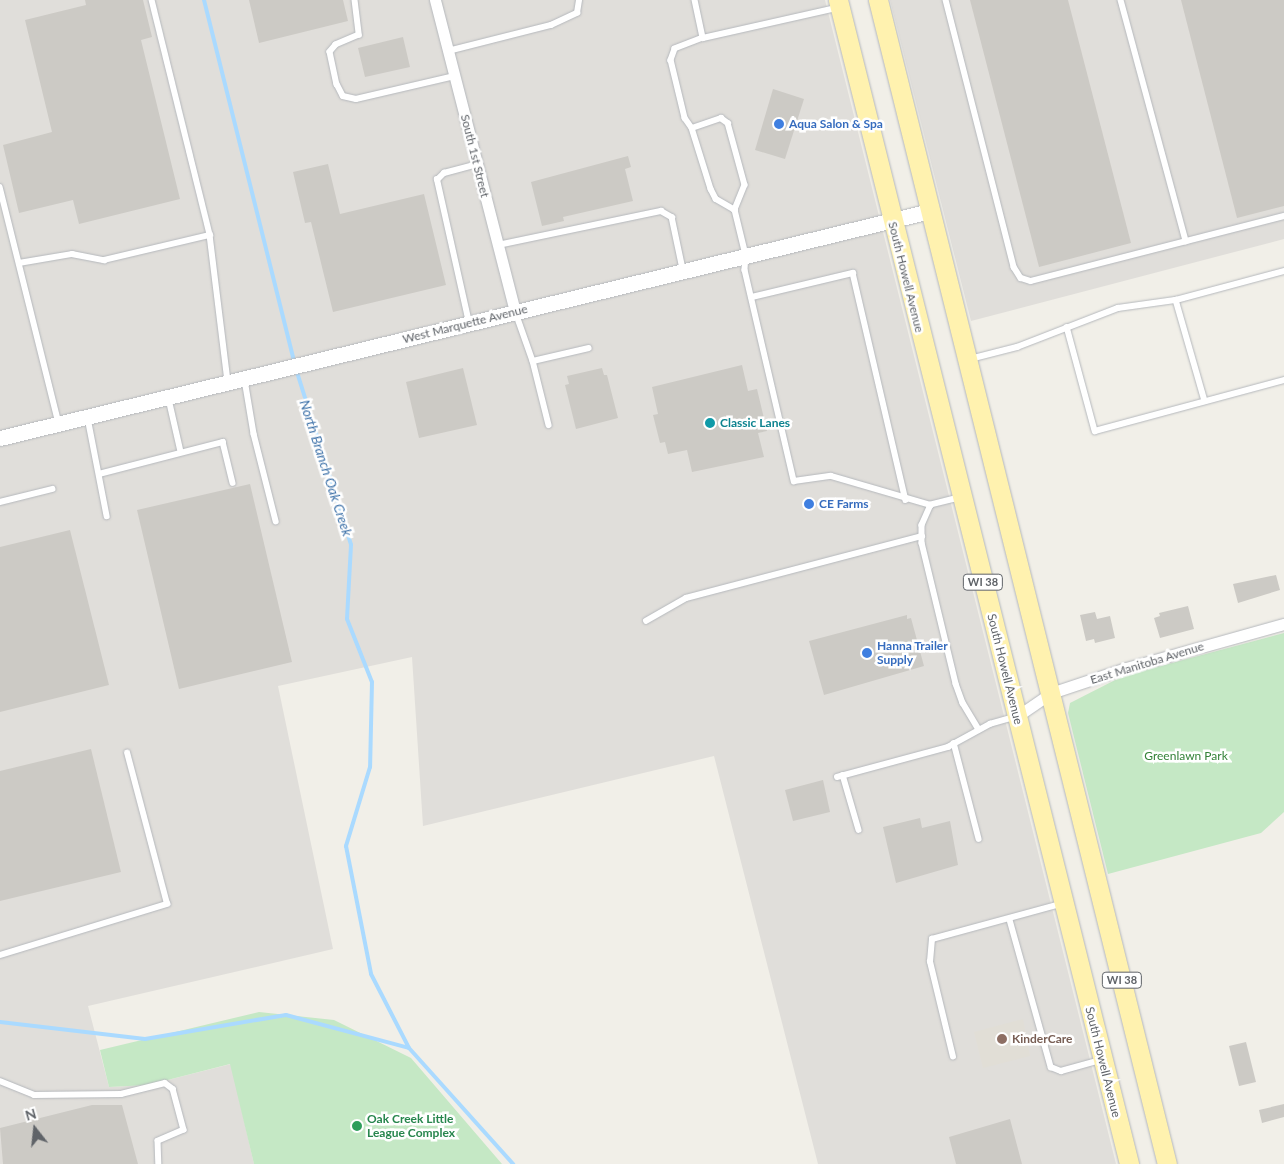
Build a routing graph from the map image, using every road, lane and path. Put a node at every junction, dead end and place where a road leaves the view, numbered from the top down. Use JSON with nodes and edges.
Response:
{"nodes":[{"id":1,"x":152,"y":0,"type":"edge"},
{"id":2,"x":355,"y":0,"type":"edge"},
{"id":3,"x":435,"y":0,"type":"edge"},
{"id":4,"x":579,"y":0,"type":"edge"},
{"id":5,"x":695,"y":0,"type":"edge"},
{"id":6,"x":878,"y":0,"type":"edge"},
{"id":7,"x":946,"y":0,"type":"edge"},
{"id":8,"x":1121,"y":0,"type":"edge"},
{"id":9,"x":839,"y":3,"type":"edge"},
{"id":10,"x":703,"y":38,"type":"junction"},
{"id":11,"x":448,"y":51,"type":"junction"},
{"id":12,"x":455,"y":76,"type":"junction"},
{"id":13,"x":692,"y":128,"type":"junction"},
{"id":14,"x":477,"y":164,"type":"junction"},
{"id":15,"x":0,"y":187,"type":"edge"},
{"id":16,"x":735,"y":210,"type":"junction"},
{"id":17,"x":930,"y":211,"type":"junction"},
{"id":18,"x":1284,"y":216,"type":"edge"},
{"id":19,"x":892,"y":220,"type":"junction"},
{"id":20,"x":210,"y":235,"type":"junction"},
{"id":21,"x":1186,"y":241,"type":"junction"},
{"id":22,"x":498,"y":245,"type":"junction"},
{"id":23,"x":746,"y":256,"type":"junction"},
{"id":24,"x":19,"y":263,"type":"junction"},
{"id":25,"x":684,"y":271,"type":"junction"},
{"id":26,"x":1284,"y":271,"type":"edge"},
{"id":27,"x":752,"y":297,"type":"junction"},
{"id":28,"x":1176,"y":300,"type":"junction"},
{"id":29,"x":515,"y":312,"type":"junction"},
{"id":30,"x":469,"y":323,"type":"junction"},
{"id":31,"x":1067,"y":327,"type":"junction"},
{"id":32,"x":589,"y":348,"type":"dead end"},
{"id":33,"x":968,"y":359,"type":"junction"},
{"id":34,"x":533,"y":361,"type":"junction"},
{"id":35,"x":244,"y":378,"type":"junction"},
{"id":36,"x":1284,"y":380,"type":"edge"},
{"id":37,"x":228,"y":382,"type":"junction"},
{"id":38,"x":168,"y":397,"type":"junction"},
{"id":39,"x":1205,"y":401,"type":"junction"},
{"id":40,"x":88,"y":416,"type":"junction"},
{"id":41,"x":59,"y":423,"type":"junction"},
{"id":42,"x":549,"y":425,"type":"dead end"},
{"id":43,"x":0,"y":438,"type":"edge"},
{"id":44,"x":181,"y":452,"type":"junction"},
{"id":45,"x":99,"y":474,"type":"junction"},
{"id":46,"x":233,"y":483,"type":"dead end"},
{"id":47,"x":52,"y":489,"type":"dead end"},
{"id":48,"x":962,"y":497,"type":"junction"},
{"id":49,"x":906,"y":500,"type":"junction"},
{"id":50,"x":0,"y":502,"type":"edge"},
{"id":51,"x":931,"y":505,"type":"junction"},
{"id":52,"x":106,"y":516,"type":"dead end"},
{"id":53,"x":276,"y":521,"type":"dead end"},
{"id":54,"x":922,"y":536,"type":"junction"},
{"id":55,"x":646,"y":621,"type":"dead end"},
{"id":56,"x":1284,"y":624,"type":"edge"},
{"id":57,"x":1051,"y":693,"type":"junction"},
{"id":58,"x":1016,"y":717,"type":"junction"},
{"id":59,"x":979,"y":730,"type":"junction"},
{"id":60,"x":954,"y":744,"type":"junction"},
{"id":61,"x":127,"y":753,"type":"dead end"},
{"id":62,"x":859,"y":830,"type":"dead end"},
{"id":63,"x":979,"y":839,"type":"dead end"},
{"id":64,"x":1063,"y":904,"type":"junction"},
{"id":65,"x":1010,"y":920,"type":"junction"},
{"id":66,"x":0,"y":955,"type":"edge"},
{"id":67,"x":953,"y":1057,"type":"dead end"},
{"id":68,"x":1103,"y":1060,"type":"junction"},
{"id":69,"x":0,"y":1081,"type":"edge"},
{"id":70,"x":160,"y":1164,"type":"edge"},
{"id":71,"x":1128,"y":1164,"type":"edge"},
{"id":72,"x":1167,"y":1164,"type":"edge"}],
"edges":[{"from":1,"to":20,"type":"lane"},
{"from":2,"to":12,"type":"lane"},
{"from":3,"to":11,"type":"street","name":"South 1st Street"},
{"from":4,"to":11,"type":"lane"},
{"from":5,"to":10,"type":"lane"},
{"from":6,"to":17,"type":"main road","number":"WI 38"},
{"from":7,"to":21,"type":"lane"},
{"from":8,"to":21,"type":"lane"},
{"from":9,"to":10,"type":"lane"},
{"from":9,"to":19,"type":"main road","name":"South Howell Avenue","number":"WI 38"},
{"from":10,"to":13,"type":"lane"},
{"from":11,"to":12,"type":"street","name":"South 1st Street"},
{"from":12,"to":14,"type":"street","name":"South 1st Street"},
{"from":13,"to":16,"type":"lane"},
{"from":13,"to":16,"type":"lane"},
{"from":14,"to":22,"type":"street","name":"South 1st Street"},
{"from":14,"to":30,"type":"lane"},
{"from":15,"to":24,"type":"lane"},
{"from":16,"to":23,"type":"lane"},
{"from":17,"to":19,"type":"street","name":"West Marquette Avenue"},
{"from":17,"to":33,"type":"main road","number":"WI 38"},
{"from":18,"to":21,"type":"lane"},
{"from":19,"to":23,"type":"street","name":"West Marquette Avenue"},
{"from":19,"to":48,"type":"main road","name":"South Howell Avenue","number":"WI 38"},
{"from":20,"to":24,"type":"lane"},
{"from":20,"to":37,"type":"lane"},
{"from":22,"to":25,"type":"lane"},
{"from":22,"to":29,"type":"street","name":"South 1st Street"},
{"from":23,"to":25,"type":"street","name":"West Marquette Avenue"},
{"from":23,"to":27,"type":"lane"},
{"from":24,"to":41,"type":"lane"},
{"from":25,"to":29,"type":"street","name":"West Marquette Avenue"},
{"from":26,"to":28,"type":"lane"},
{"from":27,"to":49,"type":"lane"},
{"from":27,"to":49,"type":"lane"},
{"from":28,"to":31,"type":"lane"},
{"from":28,"to":39,"type":"lane"},
{"from":29,"to":30,"type":"street","name":"West Marquette Avenue"},
{"from":29,"to":34,"type":"lane"},
{"from":30,"to":35,"type":"street","name":"West Marquette Avenue"},
{"from":31,"to":33,"type":"lane"},
{"from":31,"to":39,"type":"lane"},
{"from":32,"to":34,"type":"lane"},
{"from":33,"to":57,"type":"main road","number":"WI 38"},
{"from":34,"to":42,"type":"lane"},
{"from":35,"to":37,"type":"street","name":"West Marquette Avenue"},
{"from":35,"to":53,"type":"lane"},
{"from":36,"to":39,"type":"lane"},
{"from":37,"to":38,"type":"street","name":"West Marquette Avenue"},
{"from":38,"to":40,"type":"street","name":"West Marquette Avenue"},
{"from":38,"to":44,"type":"lane"},
{"from":40,"to":41,"type":"street","name":"West Marquette Avenue"},
{"from":40,"to":45,"type":"lane"},
{"from":41,"to":43,"type":"street","name":"West Marquette Avenue"},
{"from":44,"to":45,"type":"lane"},
{"from":44,"to":46,"type":"lane"},
{"from":45,"to":52,"type":"lane"},
{"from":47,"to":50,"type":"lane"},
{"from":48,"to":51,"type":"lane"},
{"from":48,"to":58,"type":"main road","name":"South Howell Avenue","number":"WI 38"},
{"from":49,"to":51,"type":"lane"},
{"from":51,"to":54,"type":"lane"},
{"from":54,"to":55,"type":"lane"},
{"from":54,"to":59,"type":"lane"},
{"from":56,"to":57,"type":"street","name":"East Manitoba Avenue"},
{"from":57,"to":58,"type":"street","name":"East Manitoba Avenue"},
{"from":57,"to":72,"type":"main road","number":"WI 38"},
{"from":58,"to":59,"type":"lane"},
{"from":58,"to":64,"type":"main road","name":"South Howell Avenue","number":"WI 38"},
{"from":59,"to":60,"type":"lane"},
{"from":60,"to":62,"type":"lane"},
{"from":60,"to":63,"type":"lane"},
{"from":61,"to":66,"type":"lane"},
{"from":64,"to":65,"type":"lane"},
{"from":64,"to":68,"type":"main road","name":"South Howell Avenue","number":"WI 38"},
{"from":65,"to":67,"type":"lane"},
{"from":65,"to":68,"type":"lane"},
{"from":68,"to":71,"type":"main road","name":"South Howell Avenue","number":"WI 38"},
{"from":69,"to":70,"type":"lane"}]}
